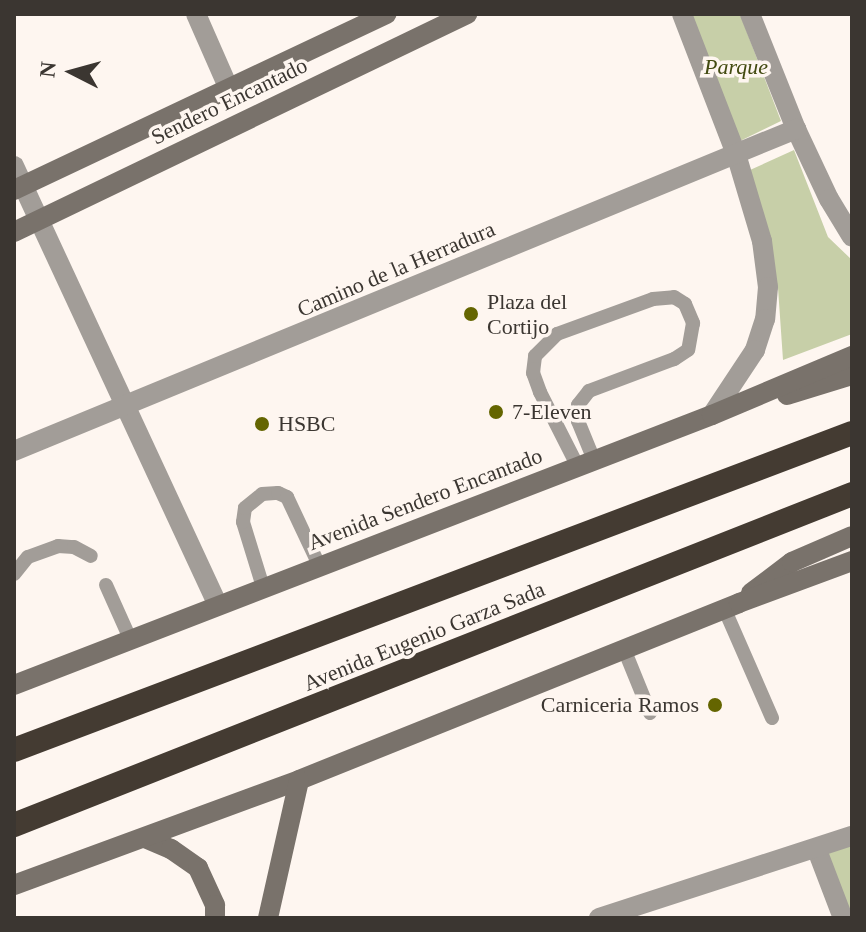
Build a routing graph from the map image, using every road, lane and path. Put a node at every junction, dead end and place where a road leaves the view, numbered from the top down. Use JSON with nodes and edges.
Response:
{"nodes":[{"id":1,"x":196,"y":14,"type":"edge"},
{"id":2,"x":386,"y":14,"type":"edge"},
{"id":3,"x":467,"y":14,"type":"edge"},
{"id":4,"x":682,"y":14,"type":"edge"},
{"id":5,"x":750,"y":14,"type":"edge"},
{"id":6,"x":228,"y":87,"type":"junction"},
{"id":7,"x":796,"y":129,"type":"junction"},
{"id":8,"x":736,"y":154,"type":"junction"},
{"id":9,"x":14,"y":166,"type":"edge"},
{"id":10,"x":19,"y":188,"type":"edge"},
{"id":11,"x":38,"y":222,"type":"junction"},
{"id":12,"x":14,"y":232,"type":"edge"},
{"id":13,"x":852,"y":237,"type":"edge"},
{"id":14,"x":852,"y":356,"type":"edge"},
{"id":15,"x":852,"y":375,"type":"edge"},
{"id":16,"x":126,"y":408,"type":"junction"},
{"id":17,"x":712,"y":415,"type":"junction"},
{"id":18,"x":852,"y":433,"type":"edge"},
{"id":19,"x":14,"y":451,"type":"edge"},
{"id":20,"x":586,"y":463,"type":"junction"},
{"id":21,"x":852,"y":494,"type":"edge"},
{"id":22,"x":852,"y":536,"type":"edge"},
{"id":23,"x":91,"y":556,"type":"dead end"},
{"id":24,"x":852,"y":561,"type":"edge"},
{"id":25,"x":319,"y":565,"type":"junction"},
{"id":26,"x":14,"y":574,"type":"edge"},
{"id":27,"x":106,"y":585,"type":"dead end"},
{"id":28,"x":263,"y":587,"type":"junction"},
{"id":29,"x":217,"y":604,"type":"junction"},
{"id":30,"x":731,"y":606,"type":"junction"},
{"id":31,"x":131,"y":641,"type":"junction"},
{"id":32,"x":624,"y":649,"type":"junction"},
{"id":33,"x":14,"y":685,"type":"edge"},
{"id":34,"x":650,"y":713,"type":"dead end"},
{"id":35,"x":772,"y":718,"type":"dead end"},
{"id":36,"x":14,"y":750,"type":"edge"},
{"id":37,"x":299,"y":780,"type":"junction"},
{"id":38,"x":14,"y":825,"type":"edge"},
{"id":39,"x":852,"y":836,"type":"edge"},
{"id":40,"x":145,"y":838,"type":"junction"},
{"id":41,"x":817,"y":850,"type":"junction"},
{"id":42,"x":14,"y":885,"type":"edge"},
{"id":43,"x":609,"y":916,"type":"edge"},
{"id":44,"x":215,"y":918,"type":"edge"},
{"id":45,"x":268,"y":918,"type":"edge"},
{"id":46,"x":843,"y":918,"type":"edge"}],
"edges":[{"from":1,"to":6,"type":"street"},
{"from":2,"to":6,"type":"street","name":"Sendero Encantado"},
{"from":3,"to":11,"type":"street","name":"Sendero Encantado"},
{"from":4,"to":8,"type":"street"},
{"from":5,"to":7,"type":"street"},
{"from":6,"to":10,"type":"street","name":"Sendero Encantado"},
{"from":7,"to":8,"type":"street","name":"Camino de la Herradura"},
{"from":7,"to":13,"type":"street"},
{"from":8,"to":16,"type":"street","name":"Camino de la Herradura"},
{"from":8,"to":17,"type":"street"},
{"from":9,"to":10,"type":"street"},
{"from":10,"to":11,"type":"street"},
{"from":11,"to":12,"type":"street","name":"Sendero Encantado"},
{"from":11,"to":16,"type":"street"},
{"from":14,"to":17,"type":"street","name":"Avenida Sendero Encantado"},
{"from":15,"to":17,"type":"street"},
{"from":16,"to":19,"type":"street","name":"Camino de la Herradura"},
{"from":16,"to":29,"type":"street"},
{"from":17,"to":20,"type":"street","name":"Avenida Sendero Encantado"},
{"from":18,"to":36,"type":"highway","name":"Avenida Eugenio Garza Sada"},
{"from":20,"to":20,"type":"lane"},
{"from":20,"to":25,"type":"street","name":"Avenida Sendero Encantado"},
{"from":21,"to":38,"type":"highway","name":"Avenida Eugenio Garza Sada"},
{"from":22,"to":30,"type":"street"},
{"from":23,"to":26,"type":"lane"},
{"from":24,"to":30,"type":"street"},
{"from":25,"to":28,"type":"street","name":"Avenida Sendero Encantado"},
{"from":25,"to":28,"type":"lane"},
{"from":27,"to":31,"type":"lane"},
{"from":28,"to":29,"type":"street","name":"Avenida Sendero Encantado"},
{"from":29,"to":31,"type":"street","name":"Avenida Sendero Encantado"},
{"from":30,"to":32,"type":"street"},
{"from":30,"to":35,"type":"lane"},
{"from":31,"to":33,"type":"street","name":"Avenida Sendero Encantado"},
{"from":32,"to":34,"type":"lane"},
{"from":32,"to":37,"type":"street"},
{"from":37,"to":40,"type":"street"},
{"from":37,"to":45,"type":"street"},
{"from":39,"to":41,"type":"street"},
{"from":40,"to":42,"type":"street"},
{"from":40,"to":44,"type":"street"},
{"from":41,"to":43,"type":"street"},
{"from":41,"to":46,"type":"street"}]}
